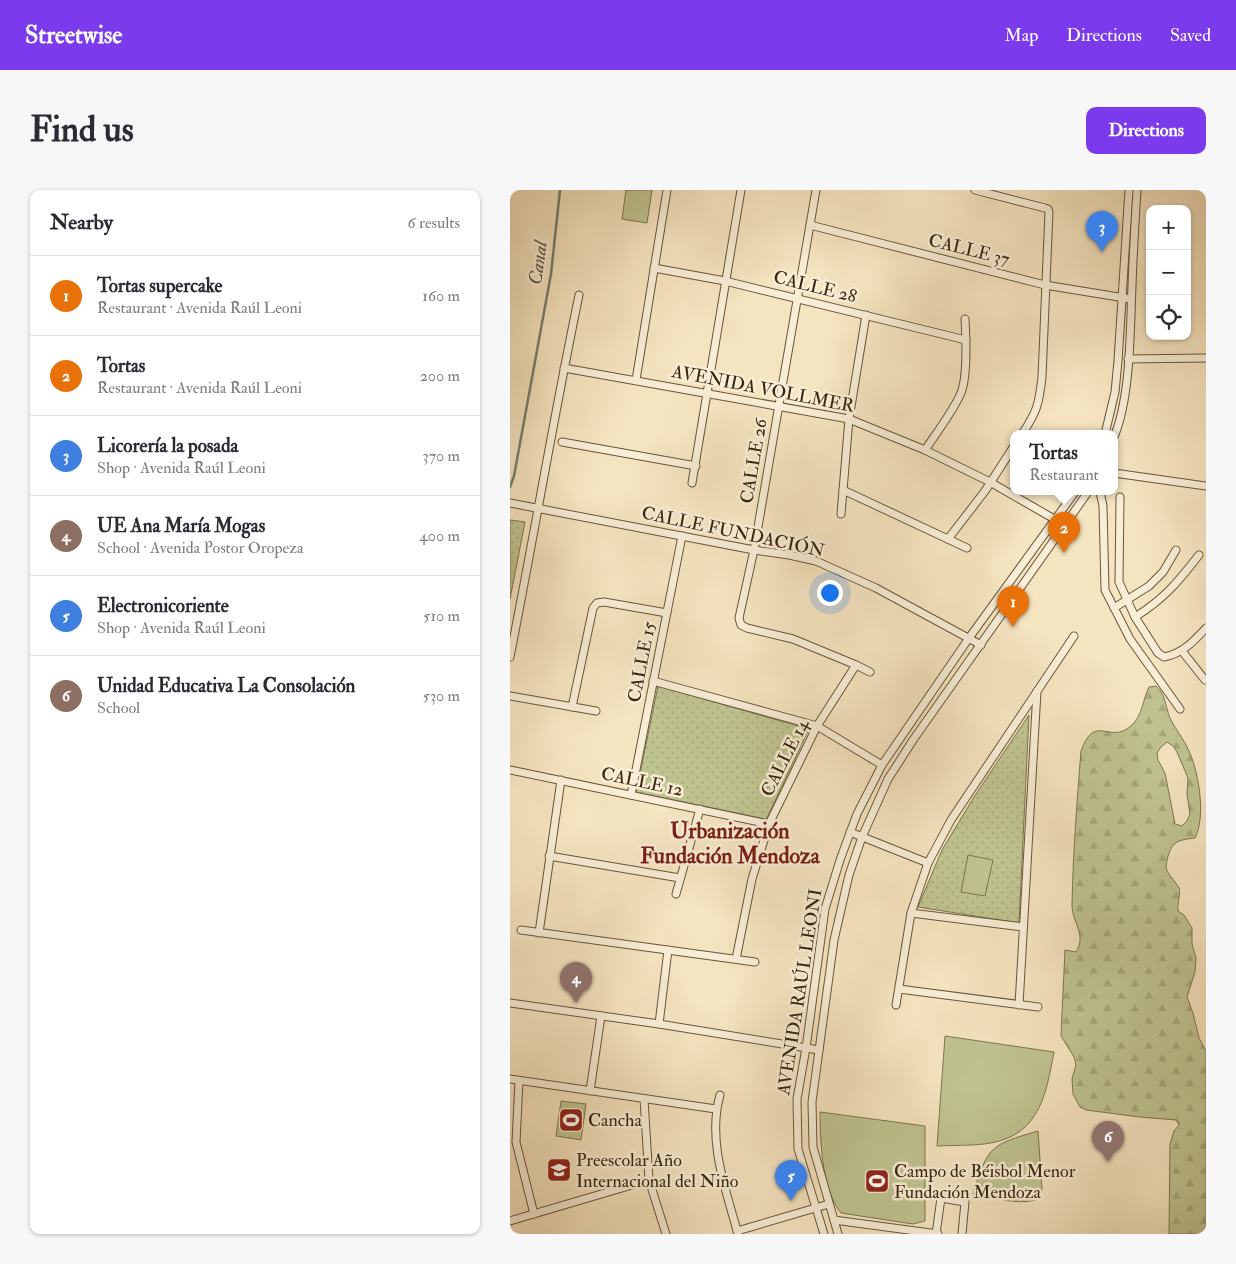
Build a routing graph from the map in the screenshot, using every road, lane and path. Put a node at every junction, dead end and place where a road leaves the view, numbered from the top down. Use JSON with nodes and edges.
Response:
{"nodes":[{"id":1,"x":667,"y":190,"type":"edge"},
{"id":2,"x":741,"y":190,"type":"edge"},
{"id":3,"x":816,"y":190,"type":"edge"},
{"id":4,"x":975,"y":190,"type":"edge"},
{"id":5,"x":1128,"y":190,"type":"edge"},
{"id":6,"x":1138,"y":190,"type":"edge"},
{"id":7,"x":810,"y":225,"type":"junction"},
{"id":8,"x":654,"y":268,"type":"junction"},
{"id":9,"x":725,"y":281,"type":"junction"},
{"id":10,"x":1045,"y":285,"type":"junction"},
{"id":11,"x":579,"y":295,"type":"dead end"},
{"id":12,"x":796,"y":298,"type":"junction"},
{"id":13,"x":1122,"y":298,"type":"junction"},
{"id":14,"x":1131,"y":299,"type":"junction"},
{"id":15,"x":866,"y":315,"type":"junction"},
{"id":16,"x":965,"y":319,"type":"dead end"},
{"id":17,"x":966,"y":340,"type":"junction"},
{"id":18,"x":1206,"y":358,"type":"edge"},
{"id":19,"x":1128,"y":359,"type":"junction"},
{"id":20,"x":564,"y":368,"type":"junction"},
{"id":21,"x":636,"y":380,"type":"junction"},
{"id":22,"x":707,"y":393,"type":"junction"},
{"id":23,"x":779,"y":406,"type":"junction"},
{"id":24,"x":849,"y":419,"type":"junction"},
{"id":25,"x":1025,"y":430,"type":"edge"},
{"id":26,"x":1106,"y":430,"type":"edge"},
{"id":27,"x":1117,"y":430,"type":"edge"},
{"id":28,"x":562,"y":442,"type":"dead end"},
{"id":29,"x":925,"y":450,"type":"junction"},
{"id":30,"x":1010,"y":452,"type":"edge"},
{"id":31,"x":696,"y":466,"type":"junction"},
{"id":32,"x":1118,"y":474,"type":"edge"},
{"id":33,"x":990,"y":482,"type":"junction"},
{"id":34,"x":692,"y":483,"type":"dead end"},
{"id":35,"x":1206,"y":486,"type":"edge"},
{"id":36,"x":843,"y":490,"type":"junction"},
{"id":37,"x":1010,"y":494,"type":"edge"},
{"id":38,"x":1013,"y":495,"type":"edge"},
{"id":39,"x":1073,"y":495,"type":"edge"},
{"id":40,"x":1086,"y":495,"type":"edge"},
{"id":41,"x":1101,"y":495,"type":"edge"},
{"id":42,"x":1120,"y":497,"type":"dead end"},
{"id":43,"x":510,"y":504,"type":"edge"},
{"id":44,"x":539,"y":509,"type":"junction"},
{"id":45,"x":841,"y":514,"type":"dead end"},
{"id":46,"x":1056,"y":520,"type":"junction"},
{"id":47,"x":682,"y":536,"type":"junction"},
{"id":48,"x":948,"y":539,"type":"junction"},
{"id":49,"x":967,"y":548,"type":"dead end"},
{"id":50,"x":754,"y":550,"type":"junction"},
{"id":51,"x":1176,"y":550,"type":"dead end"},
{"id":52,"x":1199,"y":554,"type":"dead end"},
{"id":53,"x":1127,"y":600,"type":"junction"},
{"id":54,"x":1114,"y":608,"type":"junction"},
{"id":55,"x":666,"y":613,"type":"junction"},
{"id":56,"x":1135,"y":618,"type":"junction"},
{"id":57,"x":1206,"y":628,"type":"edge"},
{"id":58,"x":1074,"y":636,"type":"dead end"},
{"id":59,"x":969,"y":638,"type":"junction"},
{"id":60,"x":981,"y":645,"type":"junction"},
{"id":61,"x":1182,"y":650,"type":"junction"},
{"id":62,"x":510,"y":657,"type":"edge"},
{"id":63,"x":856,"y":665,"type":"junction"},
{"id":64,"x":870,"y":672,"type":"dead end"},
{"id":65,"x":1204,"y":680,"type":"dead end"},
{"id":66,"x":653,"y":681,"type":"junction"},
{"id":67,"x":1038,"y":691,"type":"junction"},
{"id":68,"x":510,"y":696,"type":"edge"},
{"id":69,"x":572,"y":707,"type":"junction"},
{"id":70,"x":1180,"y":709,"type":"dead end"},
{"id":71,"x":596,"y":711,"type":"dead end"},
{"id":72,"x":817,"y":726,"type":"junction"},
{"id":73,"x":882,"y":765,"type":"junction"},
{"id":74,"x":510,"y":770,"type":"edge"},
{"id":75,"x":561,"y":780,"type":"junction"},
{"id":76,"x":631,"y":795,"type":"junction"},
{"id":77,"x":700,"y":809,"type":"junction"},
{"id":78,"x":769,"y":824,"type":"junction"},
{"id":79,"x":850,"y":832,"type":"junction"},
{"id":80,"x":862,"y":837,"type":"junction"},
{"id":81,"x":549,"y":856,"type":"junction"},
{"id":82,"x":928,"y":863,"type":"junction"},
{"id":83,"x":680,"y":878,"type":"junction"},
{"id":84,"x":676,"y":894,"type":"dead end"},
{"id":85,"x":910,"y":913,"type":"junction"},
{"id":86,"x":1024,"y":927,"type":"junction"},
{"id":87,"x":521,"y":930,"type":"dead end"},
{"id":88,"x":538,"y":932,"type":"junction"},
{"id":89,"x":668,"y":950,"type":"junction"},
{"id":90,"x":736,"y":959,"type":"junction"},
{"id":91,"x":755,"y":962,"type":"dead end"},
{"id":92,"x":899,"y":989,"type":"junction"},
{"id":93,"x":510,"y":1003,"type":"edge"},
{"id":94,"x":896,"y":1005,"type":"dead end"},
{"id":95,"x":1019,"y":1005,"type":"junction"},
{"id":96,"x":1038,"y":1007,"type":"dead end"},
{"id":97,"x":601,"y":1016,"type":"junction"},
{"id":98,"x":659,"y":1024,"type":"junction"},
{"id":99,"x":806,"y":1048,"type":"junction"},
{"id":100,"x":819,"y":1050,"type":"junction"},
{"id":101,"x":510,"y":1079,"type":"edge"},
{"id":102,"x":519,"y":1081,"type":"junction"},
{"id":103,"x":590,"y":1091,"type":"junction"},
{"id":104,"x":720,"y":1095,"type":"dead end"},
{"id":105,"x":644,"y":1099,"type":"junction"},
{"id":106,"x":716,"y":1109,"type":"junction"},
{"id":107,"x":649,"y":1180,"type":"junction"},
{"id":108,"x":829,"y":1204,"type":"junction"},
{"id":109,"x":816,"y":1208,"type":"junction"},
{"id":110,"x":534,"y":1214,"type":"junction"},
{"id":111,"x":834,"y":1220,"type":"junction"},
{"id":112,"x":510,"y":1221,"type":"edge"},
{"id":113,"x":738,"y":1232,"type":"edge"},
{"id":114,"x":666,"y":1234,"type":"edge"},
{"id":115,"x":824,"y":1234,"type":"edge"},
{"id":116,"x":838,"y":1234,"type":"edge"},
{"id":117,"x":937,"y":1234,"type":"edge"},
{"id":118,"x":962,"y":1234,"type":"edge"}],
"edges":[{"from":1,"to":8,"type":"street"},
{"from":2,"to":9,"type":"street"},
{"from":3,"to":7,"type":"street","name":"CALLE 26"},
{"from":4,"to":10,"type":"street"},
{"from":5,"to":13,"type":"street"},
{"from":6,"to":14,"type":"street"},
{"from":7,"to":10,"type":"street","name":"CALLE 37"},
{"from":7,"to":12,"type":"street","name":"CALLE 26"},
{"from":8,"to":9,"type":"street","name":"CALLE 28"},
{"from":8,"to":21,"type":"street"},
{"from":9,"to":12,"type":"street","name":"CALLE 28"},
{"from":9,"to":22,"type":"street"},
{"from":10,"to":13,"type":"street","name":"CALLE 37"},
{"from":10,"to":25,"type":"street"},
{"from":11,"to":20,"type":"street"},
{"from":12,"to":15,"type":"street","name":"CALLE 28"},
{"from":12,"to":23,"type":"street","name":"CALLE 26"},
{"from":13,"to":14,"type":"street","name":"CALLE 37"},
{"from":13,"to":26,"type":"street"},
{"from":14,"to":19,"type":"street"},
{"from":15,"to":17,"type":"street","name":"CALLE 28"},
{"from":15,"to":24,"type":"street"},
{"from":16,"to":17,"type":"street"},
{"from":17,"to":29,"type":"street"},
{"from":18,"to":19,"type":"street"},
{"from":19,"to":27,"type":"street"},
{"from":20,"to":21,"type":"street","name":"AVENIDA VOLLMER"},
{"from":20,"to":44,"type":"street"},
{"from":21,"to":22,"type":"street","name":"AVENIDA VOLLMER"},
{"from":22,"to":23,"type":"street","name":"AVENIDA VOLLMER"},
{"from":22,"to":31,"type":"street"},
{"from":23,"to":24,"type":"street","name":"AVENIDA VOLLMER"},
{"from":23,"to":50,"type":"street","name":"CALLE 26"},
{"from":24,"to":29,"type":"street","name":"AVENIDA VOLLMER"},
{"from":24,"to":36,"type":"street"},
{"from":28,"to":31,"type":"street"},
{"from":29,"to":33,"type":"street","name":"AVENIDA VOLLMER"},
{"from":30,"to":33,"type":"street"},
{"from":31,"to":34,"type":"street"},
{"from":32,"to":35,"type":"street"},
{"from":33,"to":37,"type":"street","name":"AVENIDA VOLLMER"},
{"from":33,"to":48,"type":"street"},
{"from":36,"to":45,"type":"street"},
{"from":36,"to":48,"type":"street"},
{"from":38,"to":46,"type":"street","name":"AVENIDA VOLLMER"},
{"from":39,"to":46,"type":"street","name":"AVENIDA RAÚL LEONI"},
{"from":40,"to":60,"type":"street","name":"AVENIDA RAÚL LEONI"},
{"from":41,"to":54,"type":"street"},
{"from":42,"to":53,"type":"street"},
{"from":43,"to":44,"type":"street","name":"CALLE FUNDACIÓN"},
{"from":44,"to":47,"type":"street","name":"CALLE FUNDACIÓN"},
{"from":44,"to":62,"type":"street"},
{"from":46,"to":59,"type":"street","name":"AVENIDA RAÚL LEONI"},
{"from":47,"to":50,"type":"street","name":"CALLE FUNDACIÓN"},
{"from":47,"to":55,"type":"street","name":"CALLE 15"},
{"from":48,"to":49,"type":"street"},
{"from":50,"to":59,"type":"street","name":"CALLE FUNDACIÓN"},
{"from":50,"to":63,"type":"street","name":"CALLE 26"},
{"from":51,"to":53,"type":"street"},
{"from":52,"to":56,"type":"street"},
{"from":53,"to":54,"type":"street"},
{"from":53,"to":56,"type":"street"},
{"from":54,"to":70,"type":"street"},
{"from":55,"to":66,"type":"street","name":"CALLE 15"},
{"from":55,"to":69,"type":"street"},
{"from":56,"to":61,"type":"street"},
{"from":57,"to":61,"type":"street"},
{"from":58,"to":67,"type":"street"},
{"from":59,"to":60,"type":"street","name":"CALLE FUNDACIÓN"},
{"from":59,"to":73,"type":"street","name":"AVENIDA RAÚL LEONI"},
{"from":60,"to":80,"type":"street","name":"AVENIDA RAÚL LEONI"},
{"from":61,"to":65,"type":"street"},
{"from":63,"to":64,"type":"street"},
{"from":63,"to":72,"type":"street","name":"CALLE 14"},
{"from":66,"to":72,"type":"street"},
{"from":66,"to":76,"type":"street","name":"CALLE 15"},
{"from":67,"to":82,"type":"street"},
{"from":67,"to":86,"type":"street"},
{"from":68,"to":69,"type":"street"},
{"from":69,"to":71,"type":"street"},
{"from":72,"to":73,"type":"street"},
{"from":72,"to":78,"type":"street","name":"CALLE 14"},
{"from":73,"to":79,"type":"street","name":"AVENIDA RAÚL LEONI"},
{"from":74,"to":75,"type":"street","name":"CALLE 12"},
{"from":75,"to":76,"type":"street","name":"CALLE 12"},
{"from":75,"to":81,"type":"street"},
{"from":76,"to":77,"type":"street","name":"CALLE 12"},
{"from":77,"to":78,"type":"street","name":"CALLE 12"},
{"from":77,"to":83,"type":"street"},
{"from":78,"to":90,"type":"street","name":"CALLE 14"},
{"from":79,"to":80,"type":"street"},
{"from":79,"to":99,"type":"street","name":"AVENIDA RAÚL LEONI"},
{"from":80,"to":82,"type":"street"},
{"from":80,"to":100,"type":"street","name":"AVENIDA RAÚL LEONI"},
{"from":81,"to":83,"type":"street"},
{"from":81,"to":88,"type":"street"},
{"from":82,"to":85,"type":"street"},
{"from":83,"to":84,"type":"street"},
{"from":85,"to":86,"type":"street"},
{"from":85,"to":92,"type":"street"},
{"from":86,"to":95,"type":"street"},
{"from":87,"to":88,"type":"street"},
{"from":88,"to":89,"type":"street"},
{"from":89,"to":90,"type":"street"},
{"from":89,"to":98,"type":"street"},
{"from":90,"to":91,"type":"street"},
{"from":92,"to":94,"type":"street"},
{"from":92,"to":95,"type":"street"},
{"from":93,"to":97,"type":"street"},
{"from":95,"to":96,"type":"street"},
{"from":97,"to":98,"type":"street"},
{"from":97,"to":103,"type":"street"},
{"from":98,"to":99,"type":"street"},
{"from":99,"to":100,"type":"street"},
{"from":99,"to":109,"type":"street","name":"AVENIDA RAÚL LEONI"},
{"from":100,"to":108,"type":"street","name":"AVENIDA RAÚL LEONI"},
{"from":101,"to":102,"type":"street"},
{"from":102,"to":103,"type":"street"},
{"from":102,"to":110,"type":"street"},
{"from":103,"to":105,"type":"street"},
{"from":104,"to":106,"type":"street"},
{"from":105,"to":106,"type":"street"},
{"from":105,"to":107,"type":"street"},
{"from":106,"to":113,"type":"street"},
{"from":107,"to":110,"type":"street"},
{"from":107,"to":114,"type":"street"},
{"from":108,"to":109,"type":"street"},
{"from":108,"to":111,"type":"street","name":"AVENIDA RAÚL LEONI"},
{"from":109,"to":113,"type":"street"},
{"from":109,"to":115,"type":"street","name":"AVENIDA RAÚL LEONI"},
{"from":110,"to":112,"type":"street"},
{"from":111,"to":116,"type":"street","name":"AVENIDA RAÚL LEONI"},
{"from":111,"to":117,"type":"street"},
{"from":117,"to":118,"type":"street"}]}
